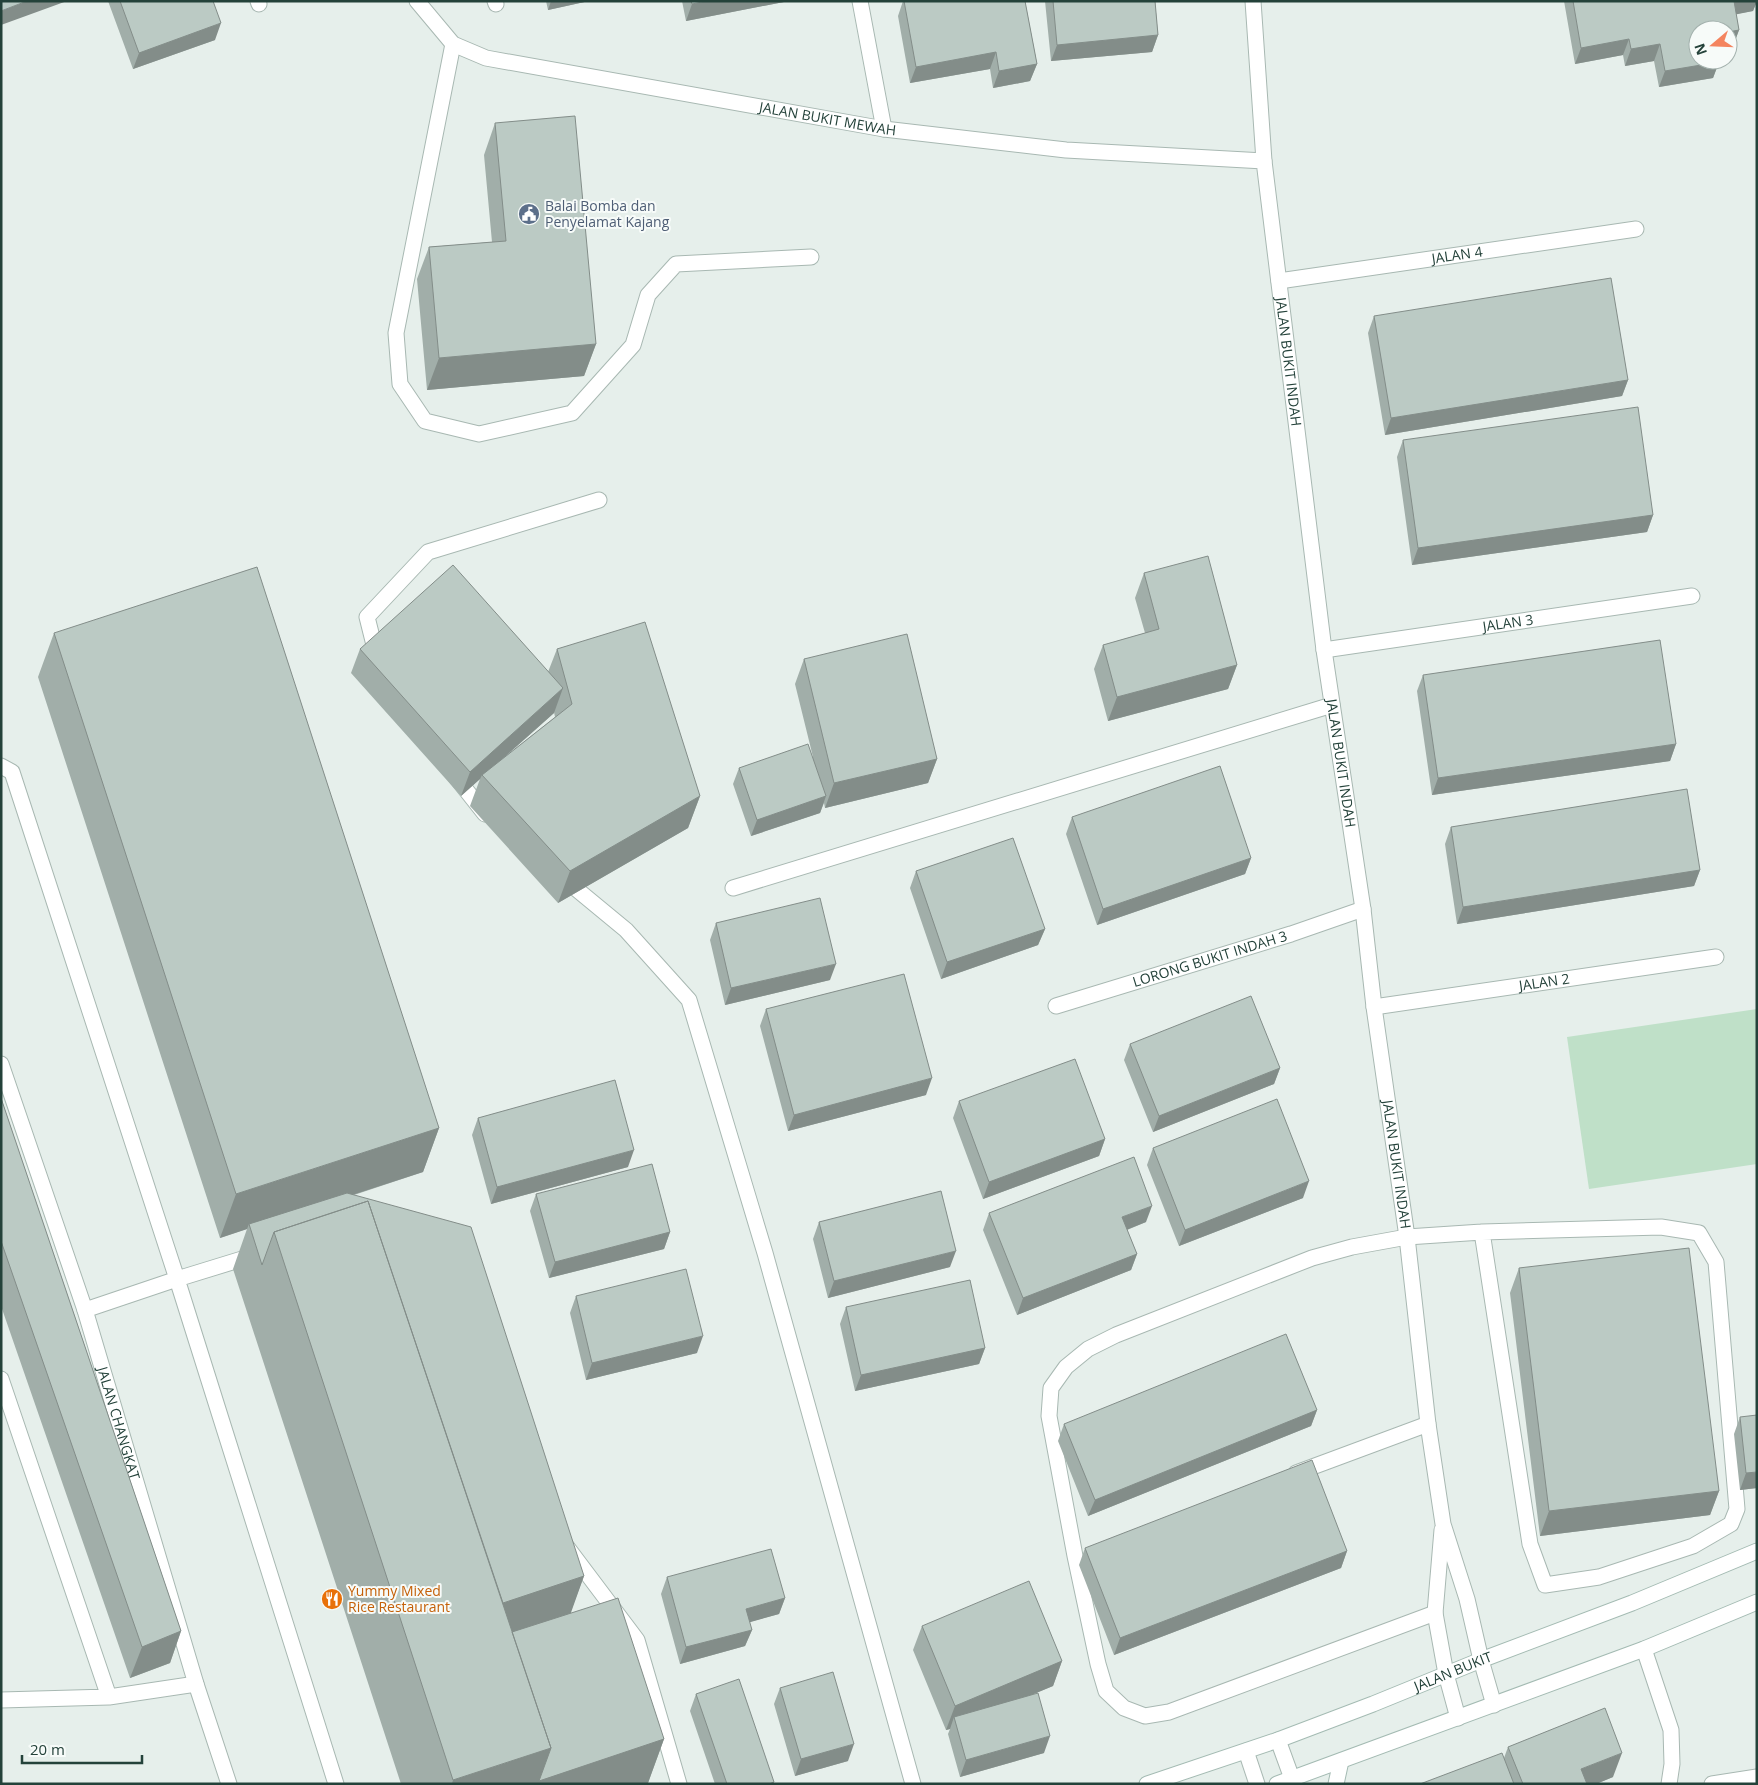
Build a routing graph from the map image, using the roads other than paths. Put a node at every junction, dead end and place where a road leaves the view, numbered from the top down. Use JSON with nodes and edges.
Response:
{"nodes":[{"id":1,"x":417,"y":1,"type":"edge"},
{"id":2,"x":860,"y":1,"type":"edge"},
{"id":3,"x":1253,"y":1,"type":"edge"},
{"id":4,"x":453,"y":44,"type":"junction"},
{"id":5,"x":884,"y":129,"type":"junction"},
{"id":6,"x":1264,"y":161,"type":"junction"},
{"id":7,"x":1636,"y":229,"type":"dead end"},
{"id":8,"x":810,"y":257,"type":"dead end"},
{"id":9,"x":1279,"y":281,"type":"junction"},
{"id":10,"x":599,"y":500,"type":"dead end"},
{"id":11,"x":1692,"y":596,"type":"dead end"},
{"id":12,"x":1324,"y":650,"type":"junction"},
{"id":13,"x":381,"y":671,"type":"edge"},
{"id":14,"x":1332,"y":705,"type":"junction"},
{"id":15,"x":446,"y":764,"type":"edge"},
{"id":16,"x":1,"y":766,"type":"edge"},
{"id":17,"x":496,"y":823,"type":"edge"},
{"id":18,"x":550,"y":867,"type":"edge"},
{"id":19,"x":733,"y":888,"type":"dead end"},
{"id":20,"x":1363,"y":909,"type":"junction"},
{"id":21,"x":1716,"y":957,"type":"dead end"},
{"id":22,"x":1056,"y":1006,"type":"dead end"},
{"id":23,"x":1374,"y":1007,"type":"junction"},
{"id":24,"x":1,"y":1064,"type":"edge"},
{"id":25,"x":1482,"y":1232,"type":"junction"},
{"id":26,"x":1407,"y":1237,"type":"junction"},
{"id":27,"x":272,"y":1250,"type":"edge"},
{"id":28,"x":177,"y":1279,"type":"junction"},
{"id":29,"x":85,"y":1310,"type":"junction"},
{"id":30,"x":1,"y":1379,"type":"edge"},
{"id":31,"x":1428,"y":1424,"type":"junction"},
{"id":32,"x":1279,"y":1479,"type":"edge"},
{"id":33,"x":1442,"y":1524,"type":"junction"},
{"id":34,"x":561,"y":1534,"type":"edge"},
{"id":35,"x":1094,"y":1549,"type":"edge"},
{"id":36,"x":1757,"y":1551,"type":"edge"},
{"id":37,"x":1075,"y":1556,"type":"junction"},
{"id":38,"x":1757,"y":1602,"type":"edge"},
{"id":39,"x":1435,"y":1613,"type":"junction"},
{"id":40,"x":1644,"y":1649,"type":"junction"},
{"id":41,"x":1481,"y":1660,"type":"junction"},
{"id":42,"x":1446,"y":1674,"type":"junction"},
{"id":43,"x":196,"y":1684,"type":"junction"},
{"id":44,"x":109,"y":1697,"type":"junction"},
{"id":45,"x":1,"y":1700,"type":"edge"},
{"id":46,"x":1494,"y":1705,"type":"junction"},
{"id":47,"x":1458,"y":1718,"type":"junction"},
{"id":48,"x":1278,"y":1740,"type":"junction"},
{"id":49,"x":1246,"y":1751,"type":"junction"},
{"id":50,"x":1341,"y":1761,"type":"junction"},
{"id":51,"x":1757,"y":1778,"type":"edge"},
{"id":52,"x":1293,"y":1781,"type":"edge"},
{"id":53,"x":229,"y":1784,"type":"edge"},
{"id":54,"x":336,"y":1784,"type":"edge"},
{"id":55,"x":679,"y":1784,"type":"edge"},
{"id":56,"x":913,"y":1784,"type":"edge"},
{"id":57,"x":1147,"y":1784,"type":"edge"},
{"id":58,"x":1257,"y":1784,"type":"edge"},
{"id":59,"x":1277,"y":1784,"type":"edge"},
{"id":60,"x":1336,"y":1784,"type":"edge"},
{"id":61,"x":1669,"y":1784,"type":"edge"},
{"id":62,"x":1712,"y":1784,"type":"edge"}],
"edges":[{"from":1,"to":4,"type":"street","name":"JALAN BUKIT MEWAH"},
{"from":2,"to":5,"type":"street"},
{"from":3,"to":6,"type":"street","name":"JALAN BUKIT INDAH"},
{"from":4,"to":5,"type":"street","name":"JALAN BUKIT MEWAH"},
{"from":4,"to":8,"type":"street"},
{"from":5,"to":6,"type":"street","name":"JALAN BUKIT MEWAH"},
{"from":6,"to":9,"type":"street","name":"JALAN BUKIT INDAH"},
{"from":7,"to":9,"type":"street","name":"JALAN 4"},
{"from":9,"to":12,"type":"street","name":"JALAN BUKIT INDAH"},
{"from":10,"to":13,"type":"street"},
{"from":11,"to":12,"type":"street","name":"JALAN 3"},
{"from":12,"to":14,"type":"street","name":"JALAN BUKIT INDAH"},
{"from":14,"to":19,"type":"street"},
{"from":14,"to":20,"type":"street","name":"JALAN BUKIT INDAH"},
{"from":15,"to":17,"type":"street"},
{"from":16,"to":28,"type":"street"},
{"from":18,"to":56,"type":"street"},
{"from":20,"to":22,"type":"street","name":"LORONG BUKIT INDAH 3"},
{"from":20,"to":23,"type":"street","name":"JALAN BUKIT INDAH"},
{"from":21,"to":23,"type":"street","name":"JALAN 2"},
{"from":23,"to":26,"type":"street","name":"JALAN BUKIT INDAH"},
{"from":24,"to":29,"type":"street","name":"JALAN CHANGKAT"},
{"from":25,"to":25,"type":"street"},
{"from":25,"to":26,"type":"street"},
{"from":26,"to":31,"type":"street","name":"JALAN BUKIT INDAH"},
{"from":26,"to":37,"type":"street"},
{"from":27,"to":28,"type":"street"},
{"from":28,"to":29,"type":"street"},
{"from":28,"to":54,"type":"street"},
{"from":29,"to":43,"type":"street","name":"JALAN CHANGKAT"},
{"from":30,"to":44,"type":"street"},
{"from":31,"to":32,"type":"street"},
{"from":31,"to":33,"type":"street","name":"JALAN BUKIT INDAH"},
{"from":33,"to":39,"type":"street","name":"JALAN BUKIT INDAH"},
{"from":33,"to":41,"type":"street","name":"JALAN BUKIT INDAH"},
{"from":34,"to":55,"type":"street"},
{"from":35,"to":37,"type":"street"},
{"from":36,"to":41,"type":"street","name":"JALAN BUKIT"},
{"from":37,"to":39,"type":"street"},
{"from":38,"to":40,"type":"street"},
{"from":39,"to":42,"type":"street","name":"JALAN BUKIT INDAH"},
{"from":40,"to":46,"type":"street"},
{"from":40,"to":61,"type":"street"},
{"from":41,"to":42,"type":"street","name":"JALAN BUKIT"},
{"from":41,"to":46,"type":"street","name":"JALAN BUKIT INDAH"},
{"from":42,"to":47,"type":"street","name":"JALAN BUKIT INDAH"},
{"from":42,"to":48,"type":"street","name":"JALAN BUKIT"},
{"from":43,"to":44,"type":"street"},
{"from":43,"to":53,"type":"street","name":"JALAN CHANGKAT"},
{"from":44,"to":45,"type":"street"},
{"from":46,"to":47,"type":"street"},
{"from":47,"to":50,"type":"street"},
{"from":48,"to":49,"type":"street","name":"JALAN BUKIT"},
{"from":48,"to":52,"type":"street"},
{"from":49,"to":57,"type":"street","name":"JALAN BUKIT"},
{"from":49,"to":58,"type":"street"},
{"from":50,"to":52,"type":"street"},
{"from":50,"to":60,"type":"street"},
{"from":51,"to":62,"type":"street"},
{"from":52,"to":59,"type":"street"}]}
